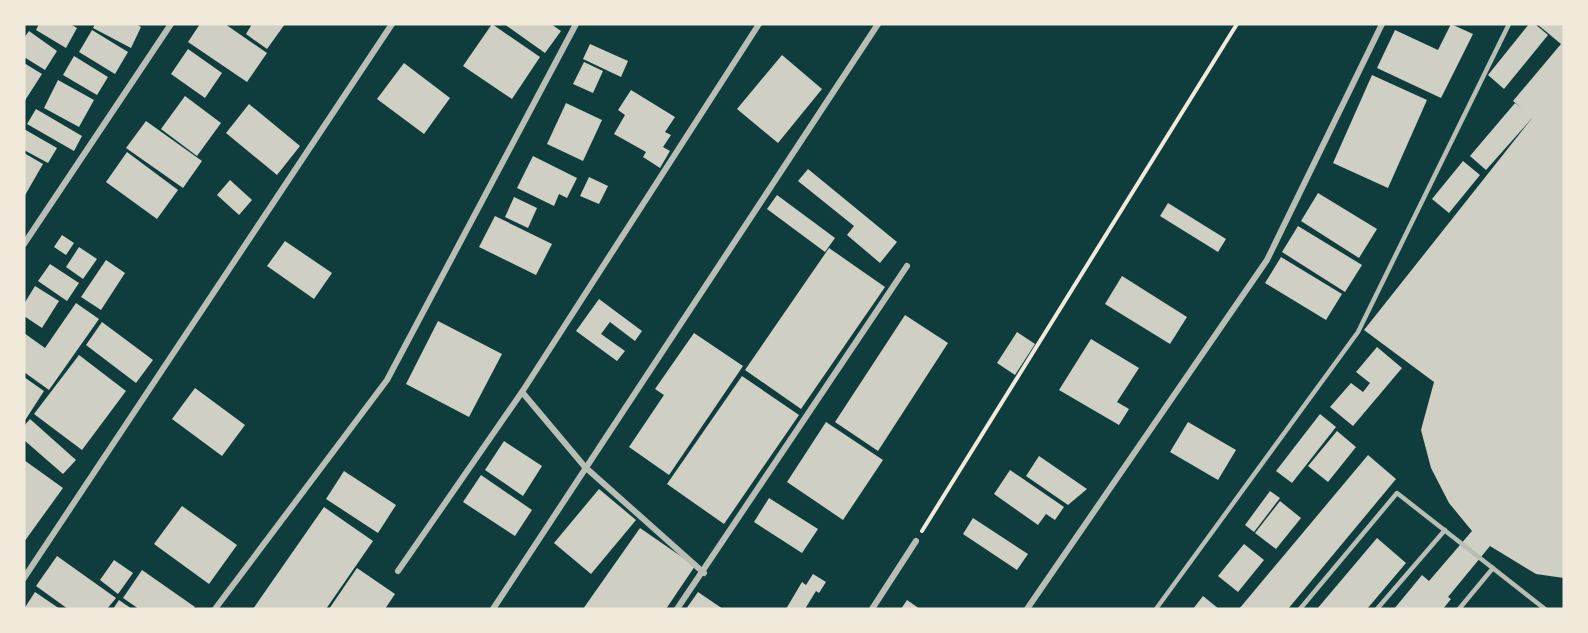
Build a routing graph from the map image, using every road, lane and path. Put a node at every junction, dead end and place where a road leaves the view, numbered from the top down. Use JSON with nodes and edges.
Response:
{"nodes":[{"id":1,"x":171,"y":24,"type":"edge"},
{"id":2,"x":392,"y":24,"type":"edge"},
{"id":3,"x":576,"y":24,"type":"edge"},
{"id":4,"x":759,"y":24,"type":"edge"},
{"id":5,"x":878,"y":24,"type":"edge"},
{"id":6,"x":1237,"y":24,"type":"edge"},
{"id":7,"x":1383,"y":24,"type":"edge"},
{"id":8,"x":1509,"y":24,"type":"edge"},
{"id":9,"x":24,"y":244,"type":"edge"},
{"id":10,"x":906,"y":266,"type":"dead end"},
{"id":11,"x":522,"y":392,"type":"junction"},
{"id":12,"x":585,"y":467,"type":"junction"},
{"id":13,"x":1445,"y":530,"type":"junction"},
{"id":14,"x":916,"y":541,"type":"joint"},
{"id":15,"x":1493,"y":568,"type":"junction"},
{"id":16,"x":398,"y":571,"type":"dead end"},
{"id":17,"x":704,"y":573,"type":"junction"},
{"id":18,"x":24,"y":578,"type":"edge"},
{"id":19,"x":495,"y":606,"type":"edge"},
{"id":20,"x":1537,"y":607,"type":"edge"},
{"id":21,"x":215,"y":609,"type":"edge"},
{"id":22,"x":504,"y":609,"type":"edge"},
{"id":23,"x":678,"y":609,"type":"edge"},
{"id":24,"x":872,"y":609,"type":"edge"},
{"id":25,"x":1027,"y":609,"type":"edge"},
{"id":26,"x":1156,"y":609,"type":"edge"},
{"id":27,"x":1300,"y":609,"type":"edge"},
{"id":28,"x":1377,"y":609,"type":"edge"},
{"id":29,"x":1459,"y":609,"type":"edge"},
{"id":30,"x":1545,"y":609,"type":"edge"}],
"edges":[{"from":1,"to":9,"type":"street"},
{"from":2,"to":18,"type":"street"},
{"from":3,"to":21,"type":"street"},
{"from":4,"to":11,"type":"street"},
{"from":5,"to":12,"type":"street"},
{"from":6,"to":14,"type":"path"},
{"from":7,"to":25,"type":"street"},
{"from":8,"to":26,"type":"lane"},
{"from":10,"to":17,"type":"street"},
{"from":11,"to":12,"type":"street"},
{"from":11,"to":16,"type":"street"},
{"from":12,"to":17,"type":"street"},
{"from":12,"to":19,"type":"street"},
{"from":13,"to":15,"type":"lane"},
{"from":13,"to":27,"type":"lane"},
{"from":13,"to":28,"type":"lane"},
{"from":14,"to":24,"type":"street"},
{"from":15,"to":20,"type":"lane"},
{"from":15,"to":29,"type":"lane"},
{"from":17,"to":23,"type":"street"},
{"from":19,"to":22,"type":"street"},
{"from":20,"to":30,"type":"lane"}]}
